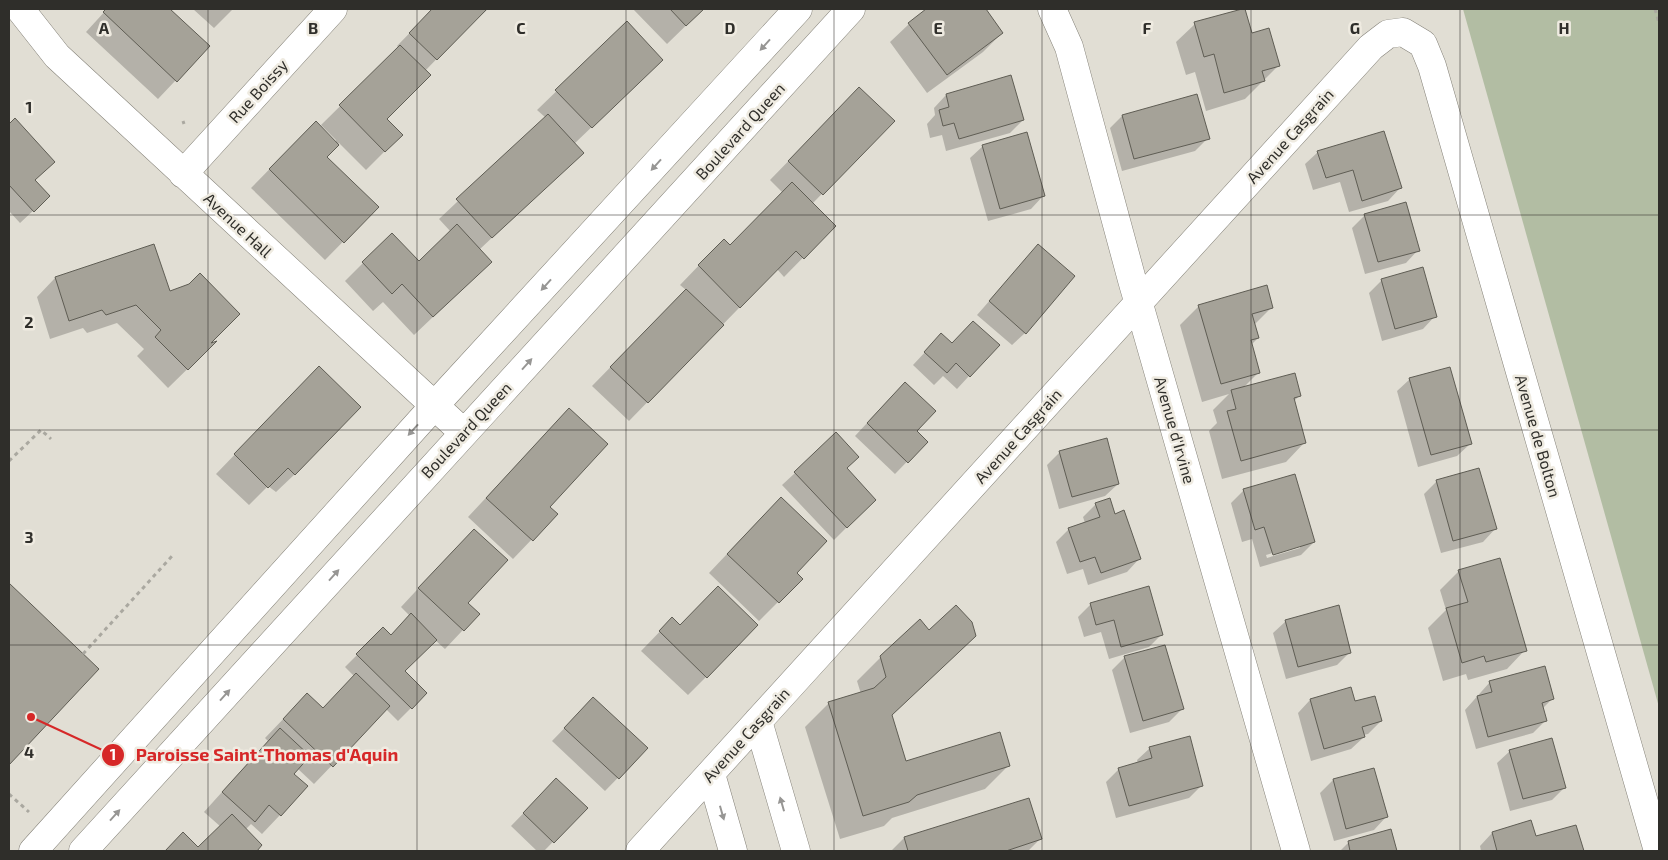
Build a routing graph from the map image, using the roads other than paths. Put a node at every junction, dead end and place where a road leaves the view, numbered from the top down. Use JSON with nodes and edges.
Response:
{"nodes":[{"id":1,"x":20,"y":9,"type":"edge"},
{"id":2,"x":333,"y":9,"type":"edge"},
{"id":3,"x":798,"y":9,"type":"edge"},
{"id":4,"x":851,"y":9,"type":"edge"},
{"id":5,"x":1052,"y":9,"type":"edge"},
{"id":6,"x":1403,"y":32,"type":"joint"},
{"id":7,"x":183,"y":174,"type":"junction"},
{"id":8,"x":1138,"y":303,"type":"junction"},
{"id":9,"x":434,"y":406,"type":"junction"},
{"id":10,"x":464,"y":433,"type":"junction"},
{"id":11,"x":758,"y":721,"type":"junction"},
{"id":12,"x":710,"y":774,"type":"junction"},
{"id":13,"x":33,"y":851,"type":"edge"},
{"id":14,"x":83,"y":851,"type":"edge"},
{"id":15,"x":640,"y":851,"type":"edge"},
{"id":16,"x":733,"y":851,"type":"edge"},
{"id":17,"x":796,"y":851,"type":"edge"},
{"id":18,"x":1296,"y":851,"type":"edge"},
{"id":19,"x":1658,"y":851,"type":"edge"}],
"edges":[{"from":1,"to":7,"type":"street","name":"Avenue Hall"},
{"from":2,"to":7,"type":"street","name":"Rue Boissy"},
{"from":3,"to":9,"type":"street","one_way":true},
{"from":10,"to":4,"type":"street","name":"Boulevard Queen","one_way":true},
{"from":5,"to":8,"type":"street","name":"Avenue d'Irvine"},
{"from":6,"to":8,"type":"street","name":"Avenue Casgrain"},
{"from":6,"to":19,"type":"street","name":"Avenue de Bolton"},
{"from":7,"to":9,"type":"street","name":"Avenue Hall"},
{"from":8,"to":11,"type":"street","name":"Avenue Casgrain"},
{"from":8,"to":18,"type":"street","name":"Avenue d'Irvine"},
{"from":9,"to":10,"type":"street","name":"Avenue Hall"},
{"from":9,"to":13,"type":"street","one_way":true},
{"from":14,"to":10,"type":"street","name":"Boulevard Queen","one_way":true},
{"from":11,"to":12,"type":"street","name":"Avenue Casgrain"},
{"from":17,"to":11,"type":"street","one_way":true},
{"from":12,"to":15,"type":"street","name":"Avenue Casgrain"},
{"from":12,"to":16,"type":"street","one_way":true}]}
